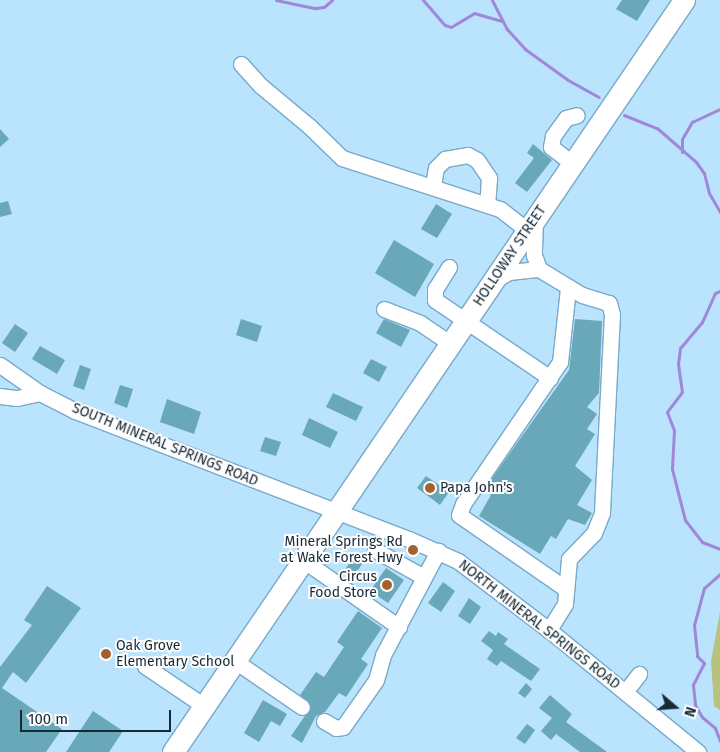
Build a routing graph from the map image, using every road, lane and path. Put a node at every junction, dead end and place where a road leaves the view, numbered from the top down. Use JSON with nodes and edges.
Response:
{"nodes":[{"id":1,"x":684,"y":0,"type":"edge"},
{"id":2,"x":241,"y":64,"type":"dead end"},
{"id":3,"x":577,"y":115,"type":"dead end"},
{"id":4,"x":573,"y":164,"type":"junction"},
{"id":5,"x":433,"y":186,"type":"junction"},
{"id":6,"x":487,"y":204,"type":"junction"},
{"id":7,"x":531,"y":225,"type":"junction"},
{"id":8,"x":449,"y":267,"type":"dead end"},
{"id":9,"x":539,"y":269,"type":"junction"},
{"id":10,"x":493,"y":281,"type":"junction"},
{"id":11,"x":568,"y":288,"type":"junction"},
{"id":12,"x":384,"y":309,"type":"dead end"},
{"id":13,"x":467,"y":320,"type":"junction"},
{"id":14,"x":451,"y":344,"type":"junction"},
{"id":15,"x":0,"y":365,"type":"edge"},
{"id":16,"x":550,"y":378,"type":"junction"},
{"id":17,"x":40,"y":393,"type":"junction"},
{"id":18,"x":0,"y":396,"type":"edge"},
{"id":19,"x":336,"y":512,"type":"junction"},
{"id":20,"x":375,"y":550,"type":"dead end"},
{"id":21,"x":438,"y":551,"type":"junction"},
{"id":22,"x":313,"y":567,"type":"dead end"},
{"id":23,"x":424,"y":577,"type":"junction"},
{"id":24,"x":566,"y":589,"type":"junction"},
{"id":25,"x":399,"y":627,"type":"junction"},
{"id":26,"x":549,"y":630,"type":"junction"},
{"id":27,"x":235,"y":661,"type":"junction"},
{"id":28,"x":145,"y":666,"type":"dead end"},
{"id":29,"x":639,"y":674,"type":"dead end"},
{"id":30,"x":625,"y":692,"type":"junction"},
{"id":31,"x":204,"y":706,"type":"junction"},
{"id":32,"x":302,"y":707,"type":"dead end"},
{"id":33,"x":324,"y":721,"type":"dead end"},
{"id":34,"x":690,"y":750,"type":"edge"},
{"id":35,"x":173,"y":752,"type":"edge"}],
"edges":[{"from":1,"to":4,"type":"highway","name":"HOLLOWAY STREET"},
{"from":2,"to":5,"type":"street"},
{"from":3,"to":4,"type":"street"},
{"from":4,"to":7,"type":"highway","name":"HOLLOWAY STREET"},
{"from":5,"to":6,"type":"street"},
{"from":5,"to":6,"type":"street"},
{"from":6,"to":7,"type":"street"},
{"from":7,"to":9,"type":"street"},
{"from":7,"to":10,"type":"highway","name":"HOLLOWAY STREET"},
{"from":8,"to":13,"type":"street"},
{"from":9,"to":10,"type":"street"},
{"from":9,"to":11,"type":"street"},
{"from":10,"to":13,"type":"highway","name":"HOLLOWAY STREET"},
{"from":11,"to":16,"type":"street"},
{"from":11,"to":24,"type":"street"},
{"from":12,"to":14,"type":"street"},
{"from":13,"to":14,"type":"highway","name":"HOLLOWAY STREET"},
{"from":13,"to":16,"type":"street"},
{"from":14,"to":19,"type":"highway","name":"HOLLOWAY STREET"},
{"from":15,"to":17,"type":"street","name":"SOUTH MINERAL SPRINGS ROAD"},
{"from":16,"to":24,"type":"street"},
{"from":17,"to":18,"type":"street"},
{"from":17,"to":19,"type":"street","name":"SOUTH MINERAL SPRINGS ROAD"},
{"from":19,"to":21,"type":"street","name":"NORTH MINERAL SPRINGS ROAD"},
{"from":19,"to":27,"type":"highway","name":"HOLLOWAY STREET"},
{"from":20,"to":23,"type":"street"},
{"from":21,"to":23,"type":"street"},
{"from":21,"to":26,"type":"street","name":"NORTH MINERAL SPRINGS ROAD"},
{"from":22,"to":25,"type":"street"},
{"from":23,"to":25,"type":"street"},
{"from":24,"to":26,"type":"street"},
{"from":25,"to":33,"type":"street"},
{"from":26,"to":30,"type":"street","name":"NORTH MINERAL SPRINGS ROAD"},
{"from":27,"to":31,"type":"highway","name":"HOLLOWAY STREET"},
{"from":27,"to":32,"type":"street"},
{"from":28,"to":31,"type":"street"},
{"from":29,"to":30,"type":"street"},
{"from":30,"to":34,"type":"street","name":"NORTH MINERAL SPRINGS ROAD"},
{"from":31,"to":35,"type":"highway","name":"HOLLOWAY STREET"}]}
